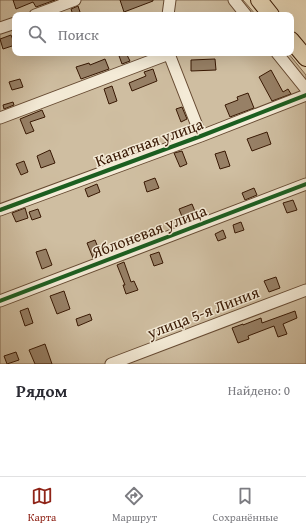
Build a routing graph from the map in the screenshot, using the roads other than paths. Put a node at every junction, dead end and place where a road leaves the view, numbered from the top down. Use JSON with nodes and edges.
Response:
{"nodes":[{"id":1,"x":75,"y":0,"type":"edge"},
{"id":2,"x":170,"y":0,"type":"edge"},
{"id":3,"x":234,"y":0,"type":"edge"},
{"id":4,"x":259,"y":0,"type":"edge"},
{"id":5,"x":43,"y":12,"type":"edge"},
{"id":6,"x":168,"y":12,"type":"edge"},
{"id":7,"x":244,"y":12,"type":"edge"},
{"id":8,"x":269,"y":12,"type":"edge"},
{"id":9,"x":12,"y":24,"type":"edge"},
{"id":10,"x":0,"y":28,"type":"edge"},
{"id":11,"x":294,"y":44,"type":"edge"},
{"id":12,"x":161,"y":56,"type":"edge"},
{"id":13,"x":170,"y":56,"type":"edge"},
{"id":14,"x":279,"y":56,"type":"edge"},
{"id":15,"x":306,"y":58,"type":"edge"},
{"id":16,"x":306,"y":89,"type":"edge"},
{"id":17,"x":306,"y":95,"type":"edge"},
{"id":18,"x":0,"y":118,"type":"edge"},
{"id":19,"x":201,"y":136,"type":"junction"},
{"id":20,"x":306,"y":184,"type":"edge"},
{"id":21,"x":0,"y":210,"type":"edge"},
{"id":22,"x":306,"y":290,"type":"edge"},
{"id":23,"x":0,"y":301,"type":"edge"},
{"id":24,"x":111,"y":364,"type":"edge"}],
"edges":[{"from":1,"to":5,"type":"street"},
{"from":2,"to":6,"type":"street"},
{"from":3,"to":7,"type":"street"},
{"from":4,"to":8,"type":"highway"},
{"from":9,"to":10,"type":"street"},
{"from":11,"to":15,"type":"highway"},
{"from":12,"to":18,"type":"street"},
{"from":13,"to":19,"type":"street"},
{"from":14,"to":16,"type":"street"},
{"from":17,"to":19,"type":"street","name":"Канатная улица"},
{"from":19,"to":21,"type":"street","name":"Канатная улица"},
{"from":20,"to":23,"type":"street","name":"Яблоневая улица"},
{"from":22,"to":24,"type":"street","name":"улица 5-я Линия"}]}
